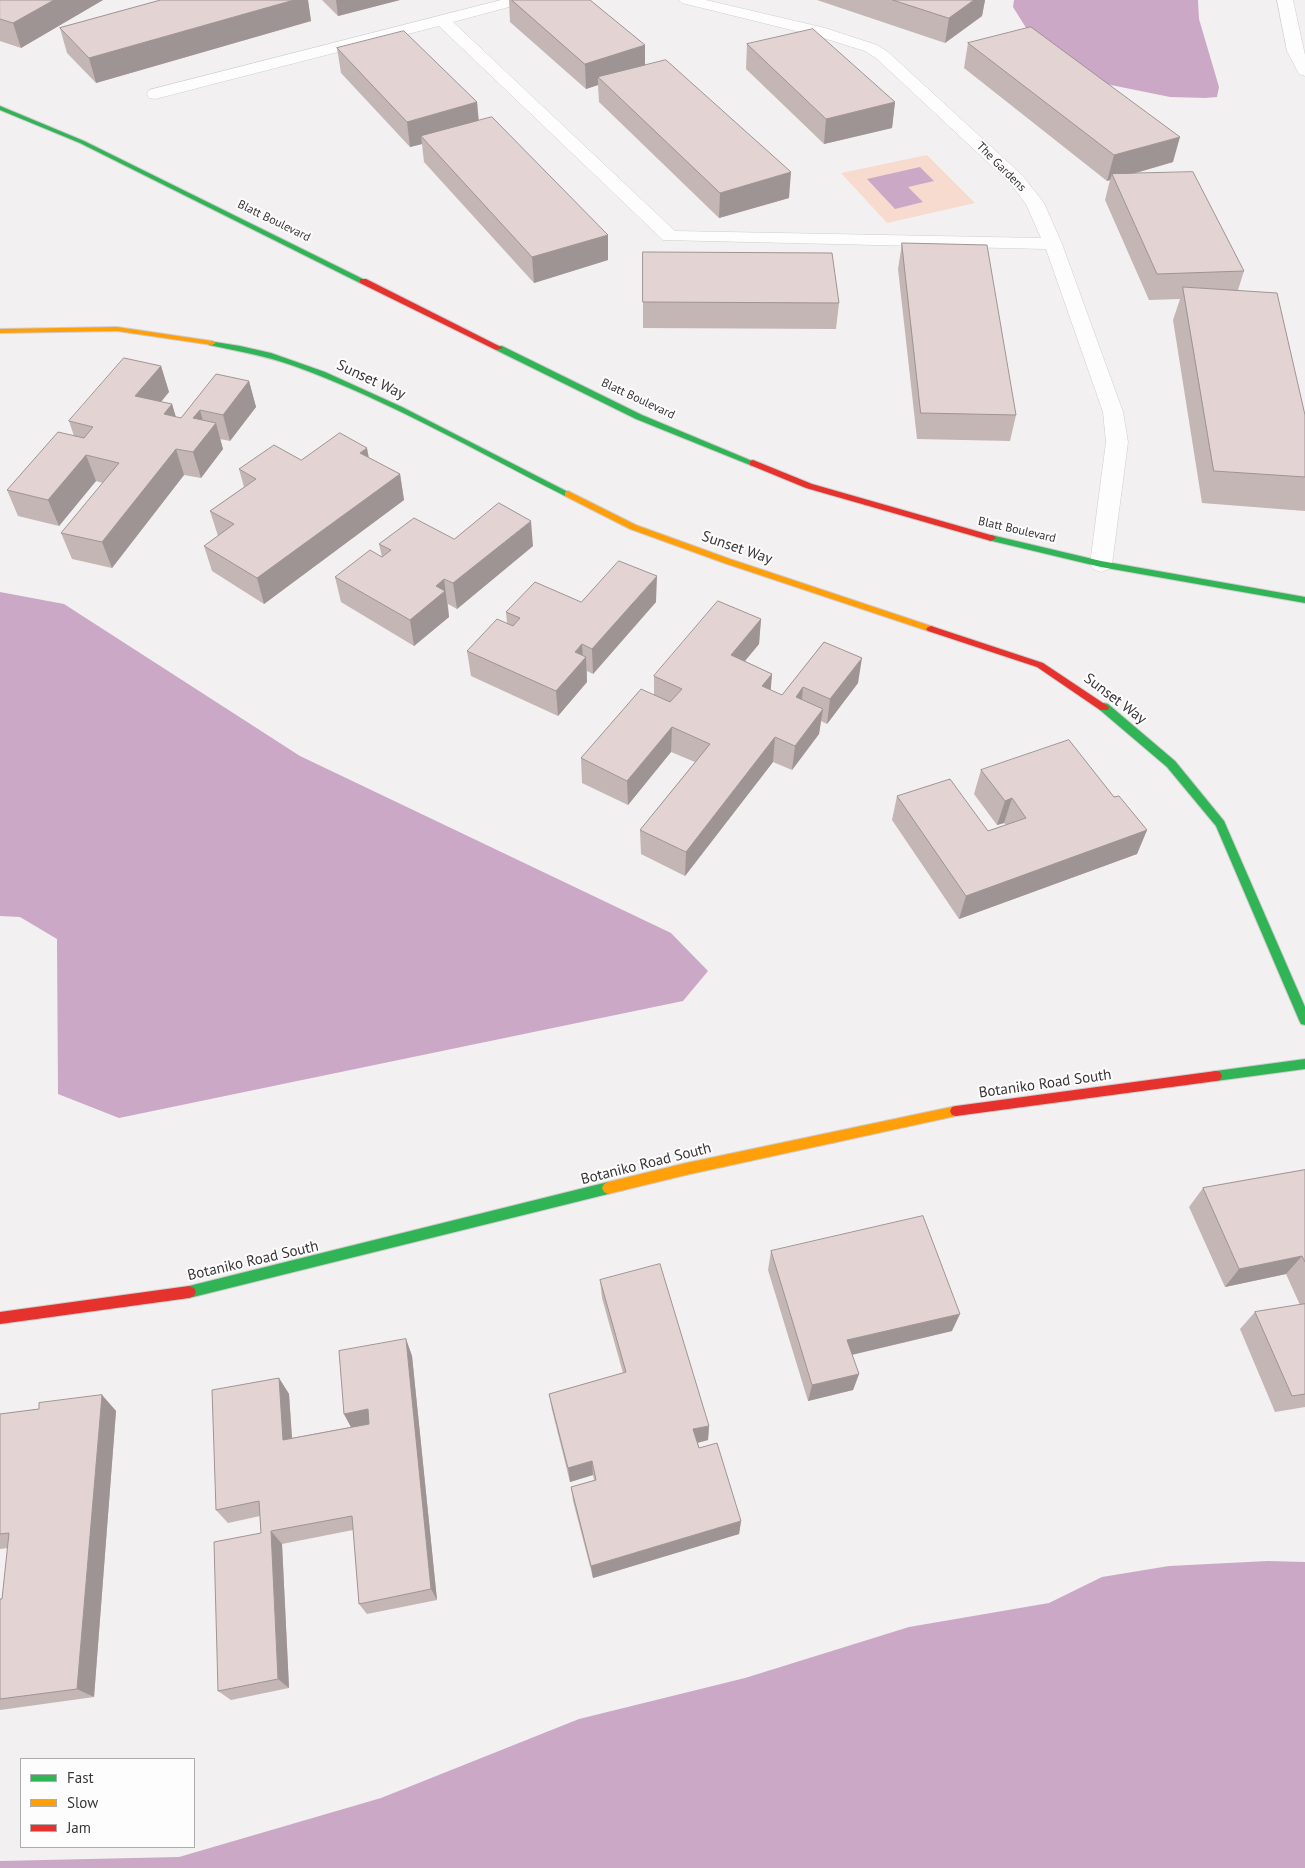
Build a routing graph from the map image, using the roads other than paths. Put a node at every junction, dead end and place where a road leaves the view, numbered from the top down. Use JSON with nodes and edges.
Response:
{"nodes":[{"id":1,"x":519,"y":0,"type":"edge"},
{"id":2,"x":687,"y":0,"type":"edge"},
{"id":3,"x":1285,"y":0,"type":"edge"},
{"id":4,"x":442,"y":20,"type":"junction"},
{"id":5,"x":1305,"y":70,"type":"edge"},
{"id":6,"x":156,"y":94,"type":"dead end"},
{"id":7,"x":0,"y":108,"type":"edge"},
{"id":8,"x":1053,"y":244,"type":"junction"},
{"id":9,"x":0,"y":331,"type":"edge"},
{"id":10,"x":1101,"y":564,"type":"junction"},
{"id":11,"x":1305,"y":600,"type":"edge"},
{"id":12,"x":1305,"y":1020,"type":"edge"},
{"id":13,"x":1305,"y":1064,"type":"edge"},
{"id":14,"x":0,"y":1318,"type":"edge"}],
"edges":[{"from":1,"to":4,"type":"street"},
{"from":2,"to":8,"type":"street","name":"The Gardens"},
{"from":3,"to":5,"type":"street"},
{"from":4,"to":6,"type":"street"},
{"from":4,"to":8,"type":"street"},
{"from":7,"to":10,"type":"street","name":"Blatt Boulevard"},
{"from":8,"to":10,"type":"street","name":"The Gardens"},
{"from":9,"to":12,"type":"street","name":"Sunset Way"},
{"from":10,"to":11,"type":"street","name":"Blatt Boulevard"},
{"from":13,"to":14,"type":"street","name":"Botaniko Road South"}]}
